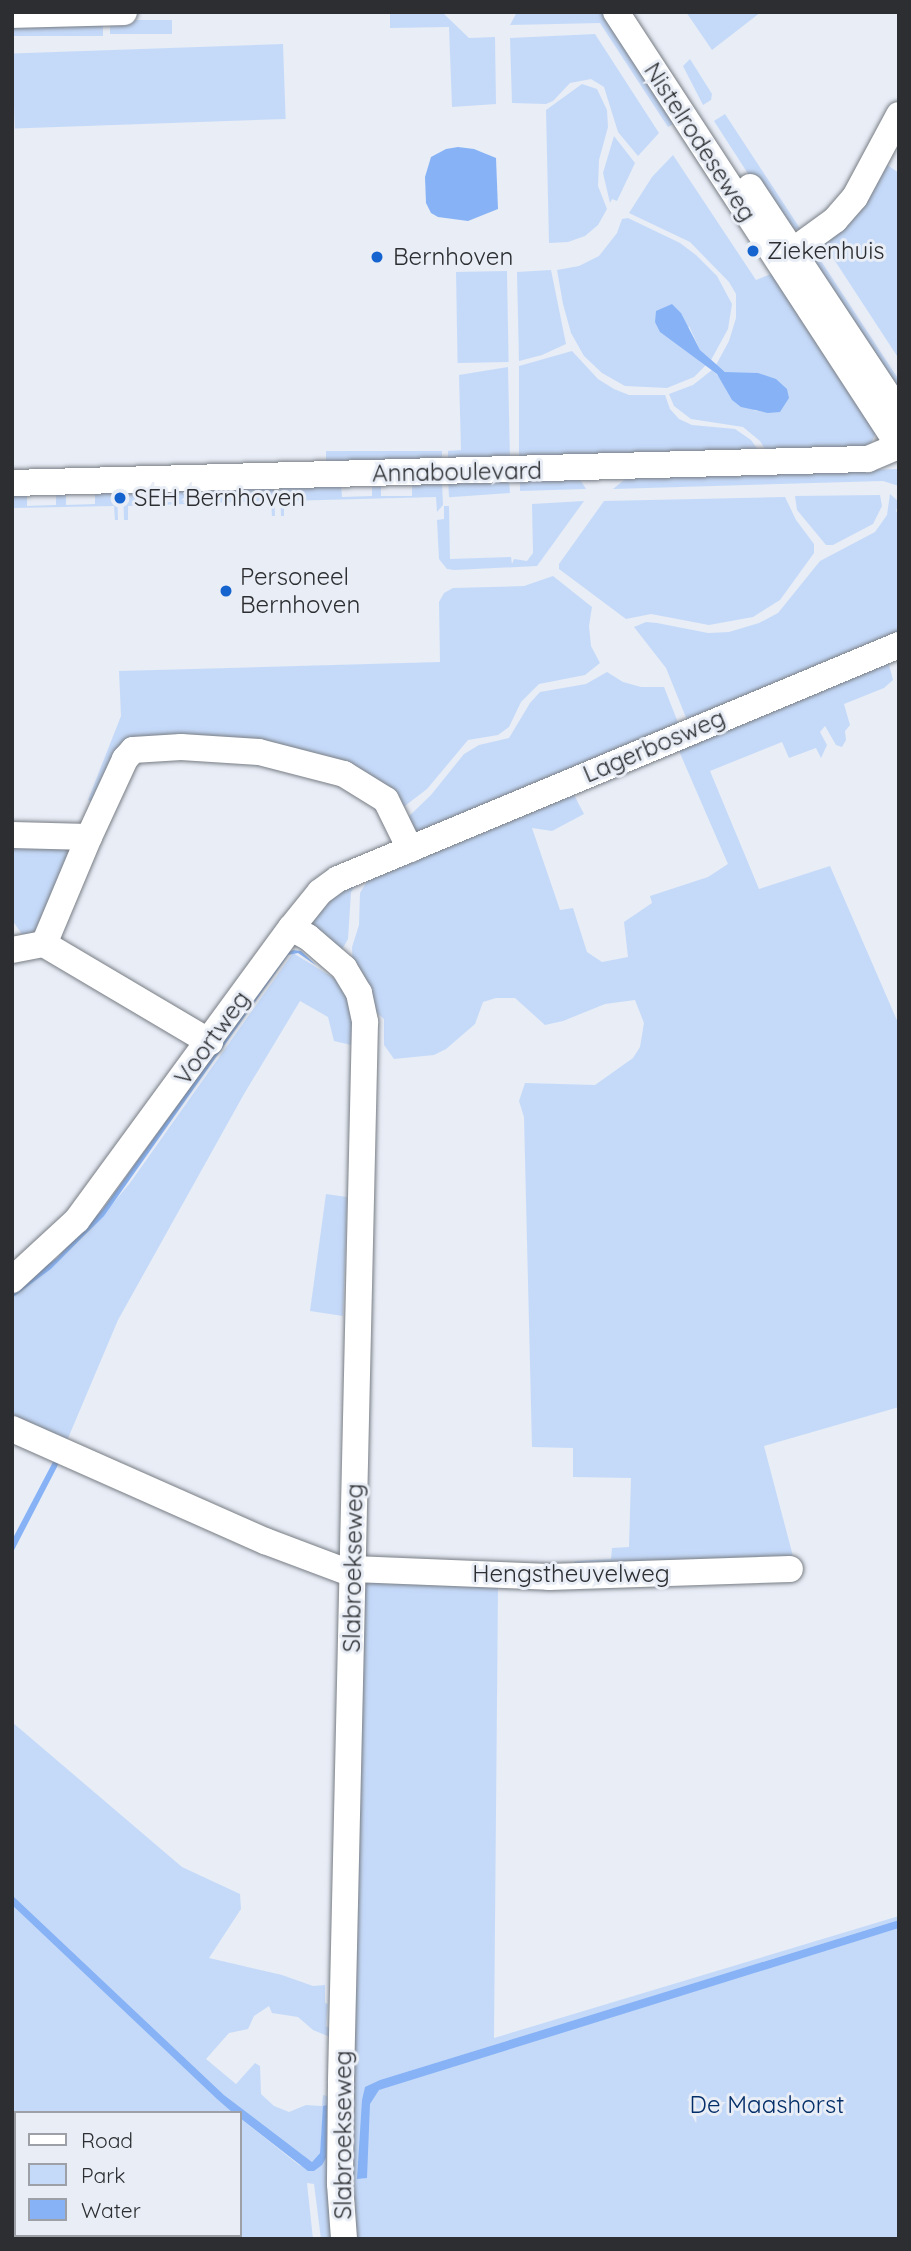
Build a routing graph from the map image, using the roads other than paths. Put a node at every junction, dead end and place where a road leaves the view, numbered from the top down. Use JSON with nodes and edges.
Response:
{"nodes":[{"id":1,"x":124,"y":12,"type":"edge"},
{"id":2,"x":616,"y":12,"type":"edge"},
{"id":3,"x":636,"y":12,"type":"edge"},
{"id":4,"x":12,"y":15,"type":"edge"},
{"id":5,"x":899,"y":116,"type":"edge"},
{"id":6,"x":785,"y":256,"type":"junction"},
{"id":7,"x":899,"y":412,"type":"edge"},
{"id":8,"x":899,"y":446,"type":"edge"},
{"id":9,"x":12,"y":483,"type":"edge"},
{"id":10,"x":899,"y":645,"type":"edge"},
{"id":11,"x":12,"y":835,"type":"edge"},
{"id":12,"x":89,"y":837,"type":"junction"},
{"id":13,"x":410,"y":849,"type":"junction"},
{"id":14,"x":291,"y":928,"type":"junction"},
{"id":15,"x":44,"y":944,"type":"junction"},
{"id":16,"x":12,"y":950,"type":"edge"},
{"id":17,"x":210,"y":1042,"type":"junction"},
{"id":18,"x":12,"y":1280,"type":"edge"},
{"id":19,"x":12,"y":1429,"type":"edge"},
{"id":20,"x":790,"y":1569,"type":"dead end"},
{"id":21,"x":353,"y":1572,"type":"junction"},
{"id":22,"x":344,"y":2239,"type":"edge"}],
"edges":[{"from":1,"to":4,"type":"street"},
{"from":2,"to":6,"type":"street","name":"Nistelrodeseweg"},
{"from":3,"to":6,"type":"street","name":"Nistelrodeseweg"},
{"from":5,"to":6,"type":"street"},
{"from":6,"to":7,"type":"street","name":"Nistelrodeseweg"},
{"from":6,"to":8,"type":"street","name":"Nistelrodeseweg"},
{"from":8,"to":9,"type":"street","name":"Annaboulevard"},
{"from":10,"to":13,"type":"street","name":"Lagerbosweg"},
{"from":11,"to":12,"type":"street"},
{"from":12,"to":13,"type":"street"},
{"from":12,"to":15,"type":"street"},
{"from":13,"to":14,"type":"street","name":"Voortweg"},
{"from":14,"to":17,"type":"street","name":"Voortweg"},
{"from":14,"to":21,"type":"street","name":"Slabroekseweg"},
{"from":15,"to":16,"type":"street"},
{"from":15,"to":17,"type":"street"},
{"from":17,"to":18,"type":"street","name":"Voortweg"},
{"from":19,"to":21,"type":"street","name":"Hengstheuvelweg"},
{"from":20,"to":21,"type":"street","name":"Hengstheuvelweg"},
{"from":21,"to":22,"type":"street","name":"Slabroekseweg"}]}
